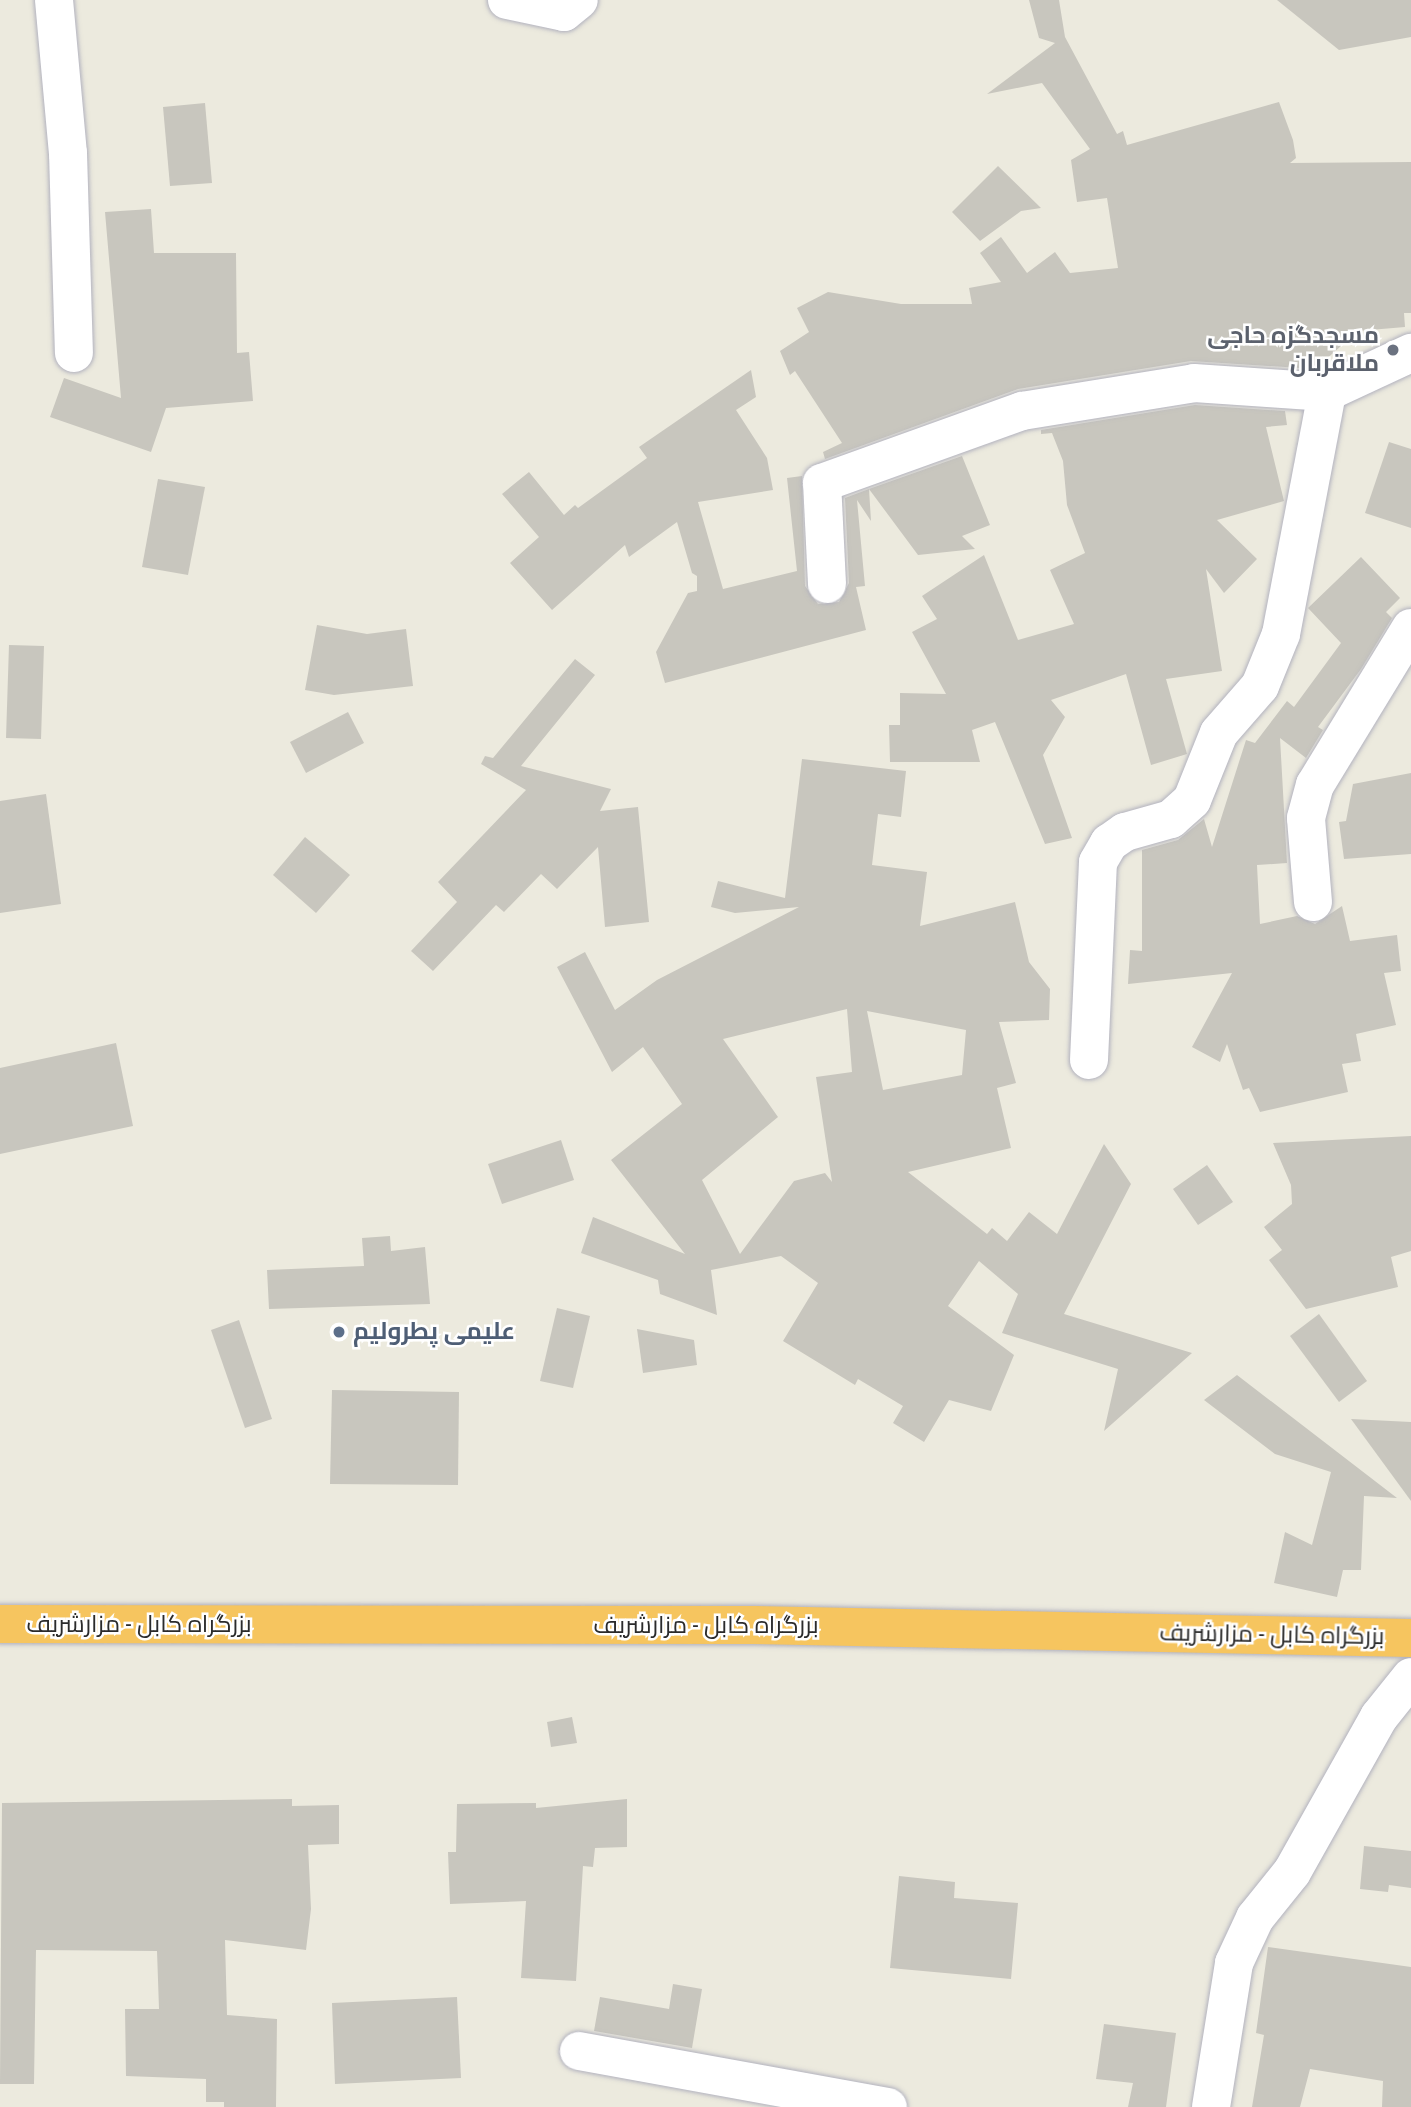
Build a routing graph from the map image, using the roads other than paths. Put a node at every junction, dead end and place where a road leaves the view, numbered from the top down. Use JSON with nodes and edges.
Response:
{"nodes":[{"id":1,"x":54,"y":0,"type":"edge"},
{"id":2,"x":507,"y":0,"type":"edge"},
{"id":3,"x":579,"y":0,"type":"edge"},
{"id":4,"x":74,"y":353,"type":"dead end"},
{"id":5,"x":1411,"y":353,"type":"edge"},
{"id":6,"x":1327,"y":392,"type":"junction"},
{"id":7,"x":827,"y":584,"type":"dead end"},
{"id":8,"x":1411,"y":628,"type":"edge"},
{"id":9,"x":1313,"y":902,"type":"dead end"},
{"id":10,"x":1089,"y":1060,"type":"dead end"},
{"id":11,"x":0,"y":1624,"type":"edge"},
{"id":12,"x":1411,"y":1638,"type":"edge"},
{"id":13,"x":1411,"y":1677,"type":"edge"},
{"id":14,"x":579,"y":2050,"type":"dead end"},
{"id":15,"x":888,"y":2107,"type":"edge"},
{"id":16,"x":1211,"y":2107,"type":"edge"}],
"edges":[{"from":1,"to":4,"type":"street"},
{"from":2,"to":3,"type":"street"},
{"from":5,"to":6,"type":"street"},
{"from":6,"to":7,"type":"street"},
{"from":6,"to":10,"type":"street"},
{"from":8,"to":9,"type":"street"},
{"from":11,"to":12,"type":"highway","name":"بزرگراه کابل - مزارشریف"},
{"from":13,"to":16,"type":"street"},
{"from":14,"to":15,"type":"street"}]}
